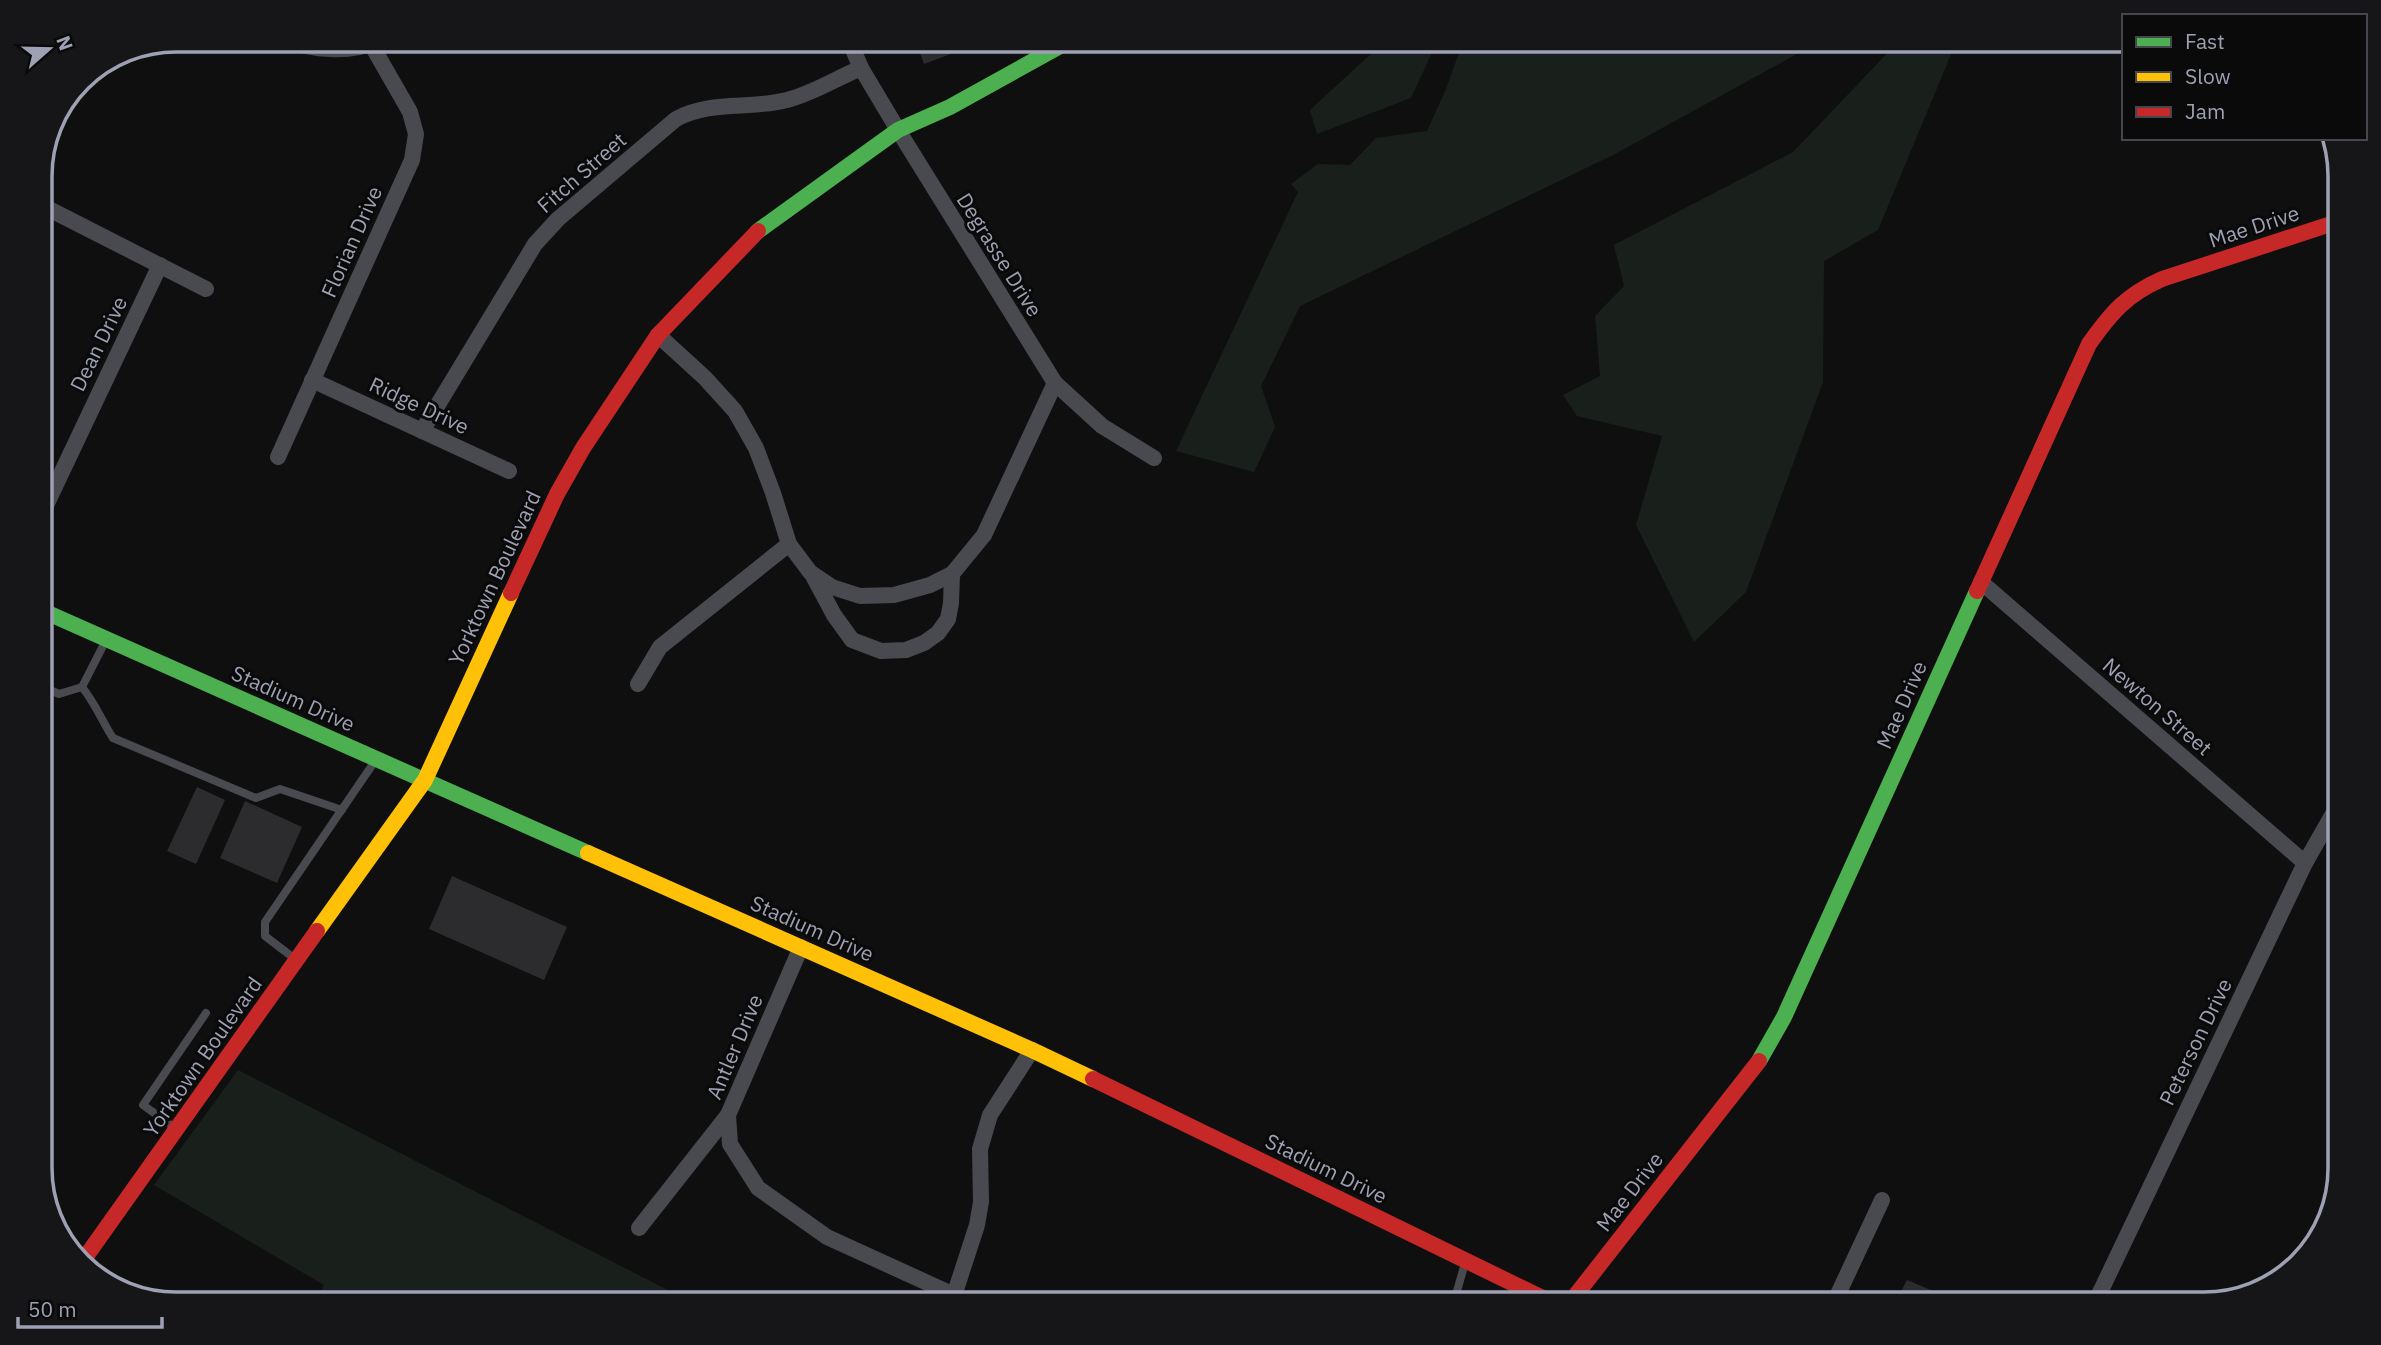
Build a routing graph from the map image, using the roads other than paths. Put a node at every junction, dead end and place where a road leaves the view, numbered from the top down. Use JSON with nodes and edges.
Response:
{"nodes":[{"id":1,"x":381,"y":53,"type":"edge"},
{"id":2,"x":854,"y":53,"type":"edge"},
{"id":3,"x":1046,"y":53,"type":"edge"},
{"id":4,"x":861,"y":68,"type":"junction"},
{"id":5,"x":898,"y":130,"type":"junction"},
{"id":6,"x":53,"y":211,"type":"edge"},
{"id":7,"x":2328,"y":225,"type":"edge"},
{"id":8,"x":160,"y":265,"type":"junction"},
{"id":9,"x":206,"y":289,"type":"dead end"},
{"id":10,"x":658,"y":335,"type":"junction"},
{"id":11,"x":312,"y":380,"type":"junction"},
{"id":12,"x":1055,"y":383,"type":"junction"},
{"id":13,"x":422,"y":430,"type":"junction"},
{"id":14,"x":278,"y":457,"type":"dead end"},
{"id":15,"x":1154,"y":458,"type":"dead end"},
{"id":16,"x":509,"y":471,"type":"dead end"},
{"id":17,"x":53,"y":491,"type":"edge"},
{"id":18,"x":789,"y":544,"type":"junction"},
{"id":19,"x":810,"y":572,"type":"junction"},
{"id":20,"x":952,"y":574,"type":"junction"},
{"id":21,"x":1981,"y":582,"type":"junction"},
{"id":22,"x":53,"y":615,"type":"edge"},
{"id":23,"x":107,"y":639,"type":"junction"},
{"id":24,"x":639,"y":684,"type":"dead end"},
{"id":25,"x":82,"y":687,"type":"junction"},
{"id":26,"x":53,"y":691,"type":"edge"},
{"id":27,"x":377,"y":759,"type":"junction"},
{"id":28,"x":425,"y":780,"type":"junction"},
{"id":29,"x":342,"y":810,"type":"junction"},
{"id":30,"x":2328,"y":823,"type":"edge"},
{"id":31,"x":2305,"y":863,"type":"junction"},
{"id":32,"x":801,"y":947,"type":"junction"},
{"id":33,"x":297,"y":961,"type":"junction"},
{"id":34,"x":206,"y":1013,"type":"dead end"},
{"id":35,"x":1032,"y":1051,"type":"junction"},
{"id":36,"x":728,"y":1115,"type":"junction"},
{"id":37,"x":177,"y":1130,"type":"junction"},
{"id":38,"x":1882,"y":1200,"type":"dead end"},
{"id":39,"x":639,"y":1228,"type":"dead end"},
{"id":40,"x":87,"y":1254,"type":"edge"},
{"id":41,"x":1466,"y":1261,"type":"junction"},
{"id":42,"x":936,"y":1292,"type":"edge"},
{"id":43,"x":955,"y":1292,"type":"edge"},
{"id":44,"x":1456,"y":1292,"type":"edge"},
{"id":45,"x":1530,"y":1292,"type":"edge"},
{"id":46,"x":1579,"y":1292,"type":"edge"},
{"id":47,"x":1839,"y":1292,"type":"edge"},
{"id":48,"x":2100,"y":1292,"type":"edge"}],
"edges":[{"from":1,"to":11,"type":"street","name":"Florian Drive"},
{"from":2,"to":4,"type":"street","name":"Degrasse Drive"},
{"from":3,"to":5,"type":"street","name":"Yorktown Boulevard"},
{"from":4,"to":5,"type":"street","name":"Degrasse Drive"},
{"from":4,"to":13,"type":"street","name":"Fitch Street"},
{"from":5,"to":10,"type":"street","name":"Yorktown Boulevard"},
{"from":5,"to":12,"type":"street","name":"Degrasse Drive"},
{"from":6,"to":8,"type":"street"},
{"from":7,"to":21,"type":"street","name":"Mae Drive"},
{"from":8,"to":9,"type":"street"},
{"from":8,"to":17,"type":"street","name":"Dean Drive"},
{"from":10,"to":18,"type":"street"},
{"from":10,"to":28,"type":"street","name":"Yorktown Boulevard"},
{"from":11,"to":13,"type":"street","name":"Ridge Drive"},
{"from":11,"to":14,"type":"street","name":"Florian Drive"},
{"from":12,"to":15,"type":"street","name":"Degrasse Drive"},
{"from":12,"to":20,"type":"street"},
{"from":13,"to":16,"type":"street","name":"Ridge Drive"},
{"from":18,"to":19,"type":"street"},
{"from":18,"to":24,"type":"street"},
{"from":19,"to":20,"type":"street"},
{"from":19,"to":20,"type":"street"},
{"from":21,"to":31,"type":"street","name":"Newton Street"},
{"from":21,"to":46,"type":"street","name":"Mae Drive"},
{"from":22,"to":23,"type":"street","name":"Stadium Drive"},
{"from":23,"to":25,"type":"lane"},
{"from":23,"to":27,"type":"street","name":"Stadium Drive"},
{"from":25,"to":26,"type":"lane"},
{"from":25,"to":29,"type":"lane"},
{"from":27,"to":28,"type":"street","name":"Stadium Drive"},
{"from":27,"to":29,"type":"lane"},
{"from":28,"to":32,"type":"street","name":"Stadium Drive"},
{"from":28,"to":33,"type":"street","name":"Yorktown Boulevard"},
{"from":29,"to":33,"type":"lane"},
{"from":30,"to":31,"type":"street","name":"Peterson Drive"},
{"from":31,"to":48,"type":"street","name":"Peterson Drive"},
{"from":32,"to":35,"type":"street","name":"Stadium Drive"},
{"from":32,"to":36,"type":"street","name":"Antler Drive"},
{"from":33,"to":37,"type":"street","name":"Yorktown Boulevard"},
{"from":34,"to":37,"type":"lane"},
{"from":35,"to":41,"type":"street","name":"Stadium Drive"},
{"from":35,"to":43,"type":"street"},
{"from":36,"to":39,"type":"street"},
{"from":36,"to":42,"type":"street","name":"Antler Drive"},
{"from":37,"to":40,"type":"street","name":"Yorktown Boulevard"},
{"from":38,"to":47,"type":"street"},
{"from":41,"to":44,"type":"lane"},
{"from":41,"to":45,"type":"street","name":"Stadium Drive"}]}
